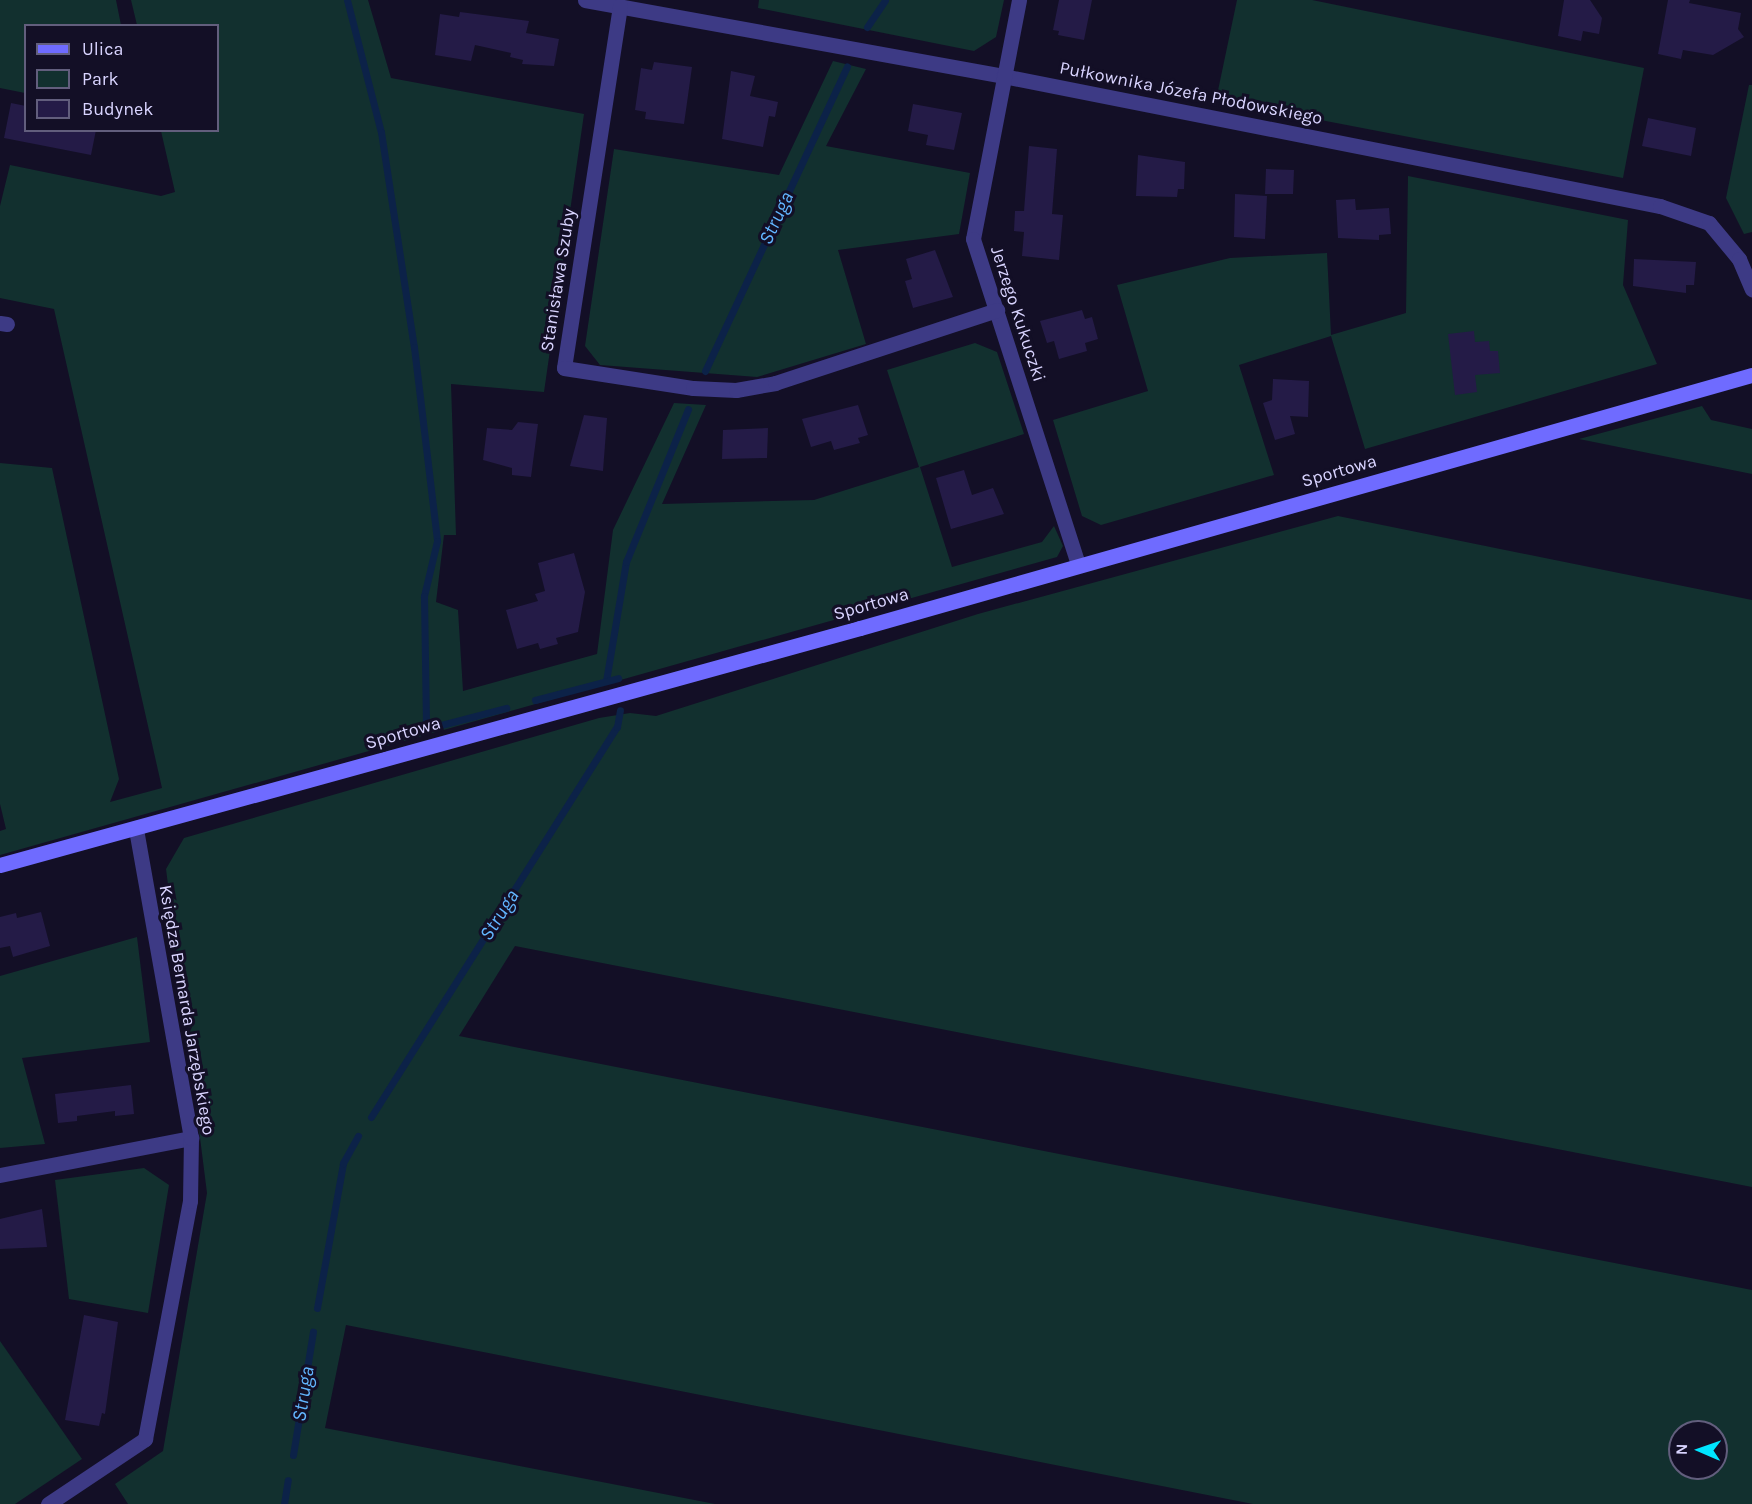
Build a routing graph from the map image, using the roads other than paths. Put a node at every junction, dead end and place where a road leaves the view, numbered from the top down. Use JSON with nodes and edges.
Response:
{"nodes":[{"id":1,"x":585,"y":0,"type":"edge"},
{"id":2,"x":1020,"y":0,"type":"edge"},
{"id":3,"x":620,"y":6,"type":"junction"},
{"id":4,"x":1003,"y":76,"type":"junction"},
{"id":5,"x":1752,"y":289,"type":"edge"},
{"id":6,"x":997,"y":310,"type":"junction"},
{"id":7,"x":1752,"y":375,"type":"edge"},
{"id":8,"x":1078,"y":565,"type":"junction"},
{"id":9,"x":136,"y":828,"type":"junction"},
{"id":10,"x":0,"y":865,"type":"edge"},
{"id":11,"x":190,"y":1138,"type":"junction"},
{"id":12,"x":0,"y":1175,"type":"edge"},
{"id":13,"x":48,"y":1504,"type":"edge"}],
"edges":[{"from":1,"to":3,"type":"street","name":"Pułkownika Józefa Płodowskiego"},
{"from":2,"to":4,"type":"street","name":"Jerzego Kukuczki"},
{"from":3,"to":4,"type":"street","name":"Pułkownika Józefa Płodowskiego"},
{"from":3,"to":6,"type":"street","name":"Stanisława Szuby"},
{"from":4,"to":5,"type":"street","name":"Pułkownika Józefa Płodowskiego"},
{"from":4,"to":6,"type":"street","name":"Jerzego Kukuczki"},
{"from":6,"to":8,"type":"street","name":"Jerzego Kukuczki"},
{"from":7,"to":8,"type":"street","name":"Sportowa"},
{"from":8,"to":9,"type":"street","name":"Sportowa"},
{"from":9,"to":10,"type":"street","name":"Sportowa"},
{"from":9,"to":11,"type":"street","name":"Księdza Bernarda Jarzębskiego"},
{"from":11,"to":12,"type":"street"},
{"from":11,"to":13,"type":"street","name":"Księdza Bernarda Jarzębskiego"}]}
